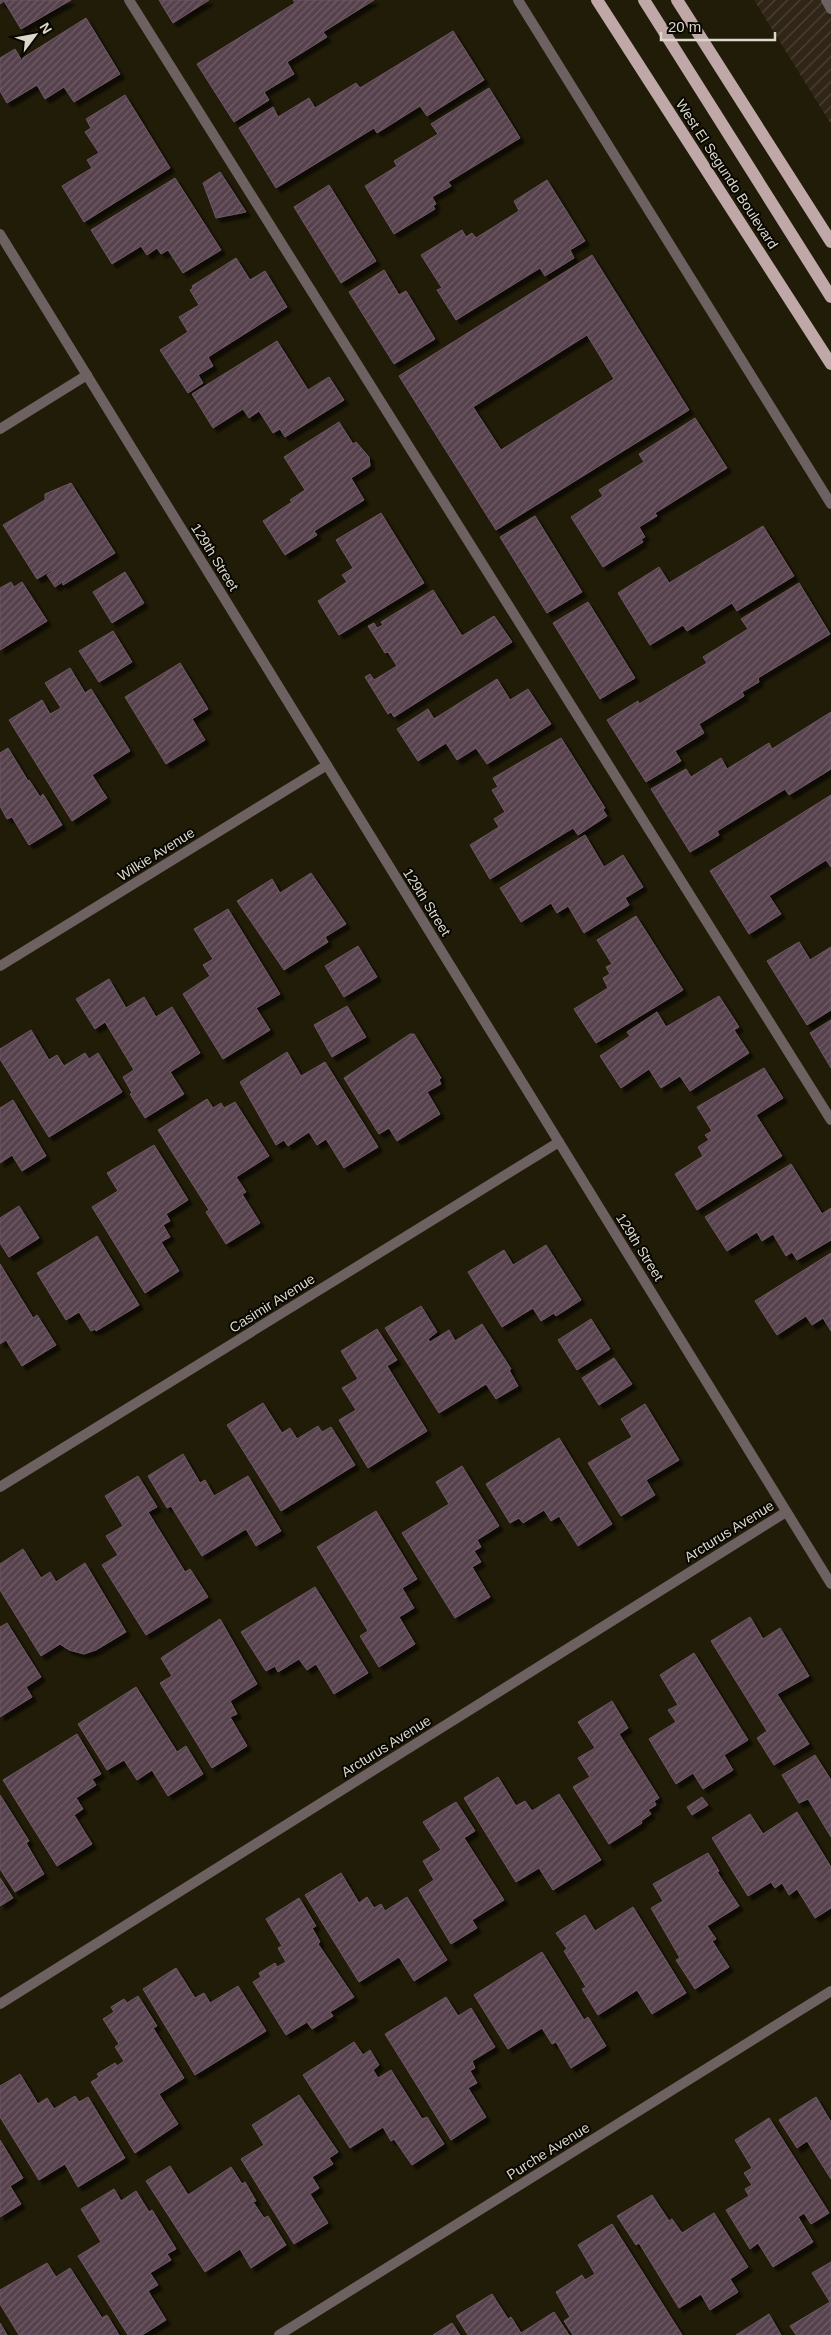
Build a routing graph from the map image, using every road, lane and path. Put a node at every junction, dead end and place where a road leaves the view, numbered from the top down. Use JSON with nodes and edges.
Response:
{"nodes":[{"id":1,"x":129,"y":0,"type":"edge"},
{"id":2,"x":518,"y":0,"type":"edge"},
{"id":3,"x":597,"y":0,"type":"edge"},
{"id":4,"x":644,"y":0,"type":"edge"},
{"id":5,"x":677,"y":0,"type":"edge"},
{"id":6,"x":826,"y":0,"type":"edge"},
{"id":7,"x":831,"y":9,"type":"edge"},
{"id":8,"x":0,"y":234,"type":"edge"},
{"id":9,"x":831,"y":242,"type":"edge"},
{"id":10,"x":831,"y":297,"type":"edge"},
{"id":11,"x":831,"y":364,"type":"edge"},
{"id":12,"x":87,"y":375,"type":"junction"},
{"id":13,"x":0,"y":429,"type":"edge"},
{"id":14,"x":831,"y":504,"type":"edge"},
{"id":15,"x":326,"y":765,"type":"junction"},
{"id":16,"x":0,"y":966,"type":"edge"},
{"id":17,"x":831,"y":1120,"type":"edge"},
{"id":18,"x":559,"y":1142,"type":"junction"},
{"id":19,"x":0,"y":1487,"type":"edge"},
{"id":20,"x":786,"y":1512,"type":"junction"},
{"id":21,"x":831,"y":1584,"type":"edge"},
{"id":22,"x":831,"y":1991,"type":"edge"},
{"id":23,"x":0,"y":2004,"type":"edge"},
{"id":24,"x":279,"y":2335,"type":"edge"}],
"edges":[{"from":1,"to":17,"type":"street"},
{"from":2,"to":14,"type":"street"},
{"from":3,"to":11,"type":"main road","name":"West El Segundo Boulevard"},
{"from":4,"to":10,"type":"main road"},
{"from":5,"to":9,"type":"main road"},
{"from":6,"to":7,"type":"street"},
{"from":8,"to":12,"type":"street","name":"129th Street"},
{"from":12,"to":13,"type":"street"},
{"from":12,"to":15,"type":"street","name":"129th Street"},
{"from":15,"to":16,"type":"street","name":"Wilkie Avenue"},
{"from":15,"to":18,"type":"street","name":"129th Street"},
{"from":18,"to":19,"type":"street","name":"Casimir Avenue"},
{"from":18,"to":20,"type":"street","name":"129th Street"},
{"from":20,"to":21,"type":"street","name":"129th Street"},
{"from":20,"to":23,"type":"street","name":"Arcturus Avenue"},
{"from":22,"to":24,"type":"street","name":"Purche Avenue"}]}
